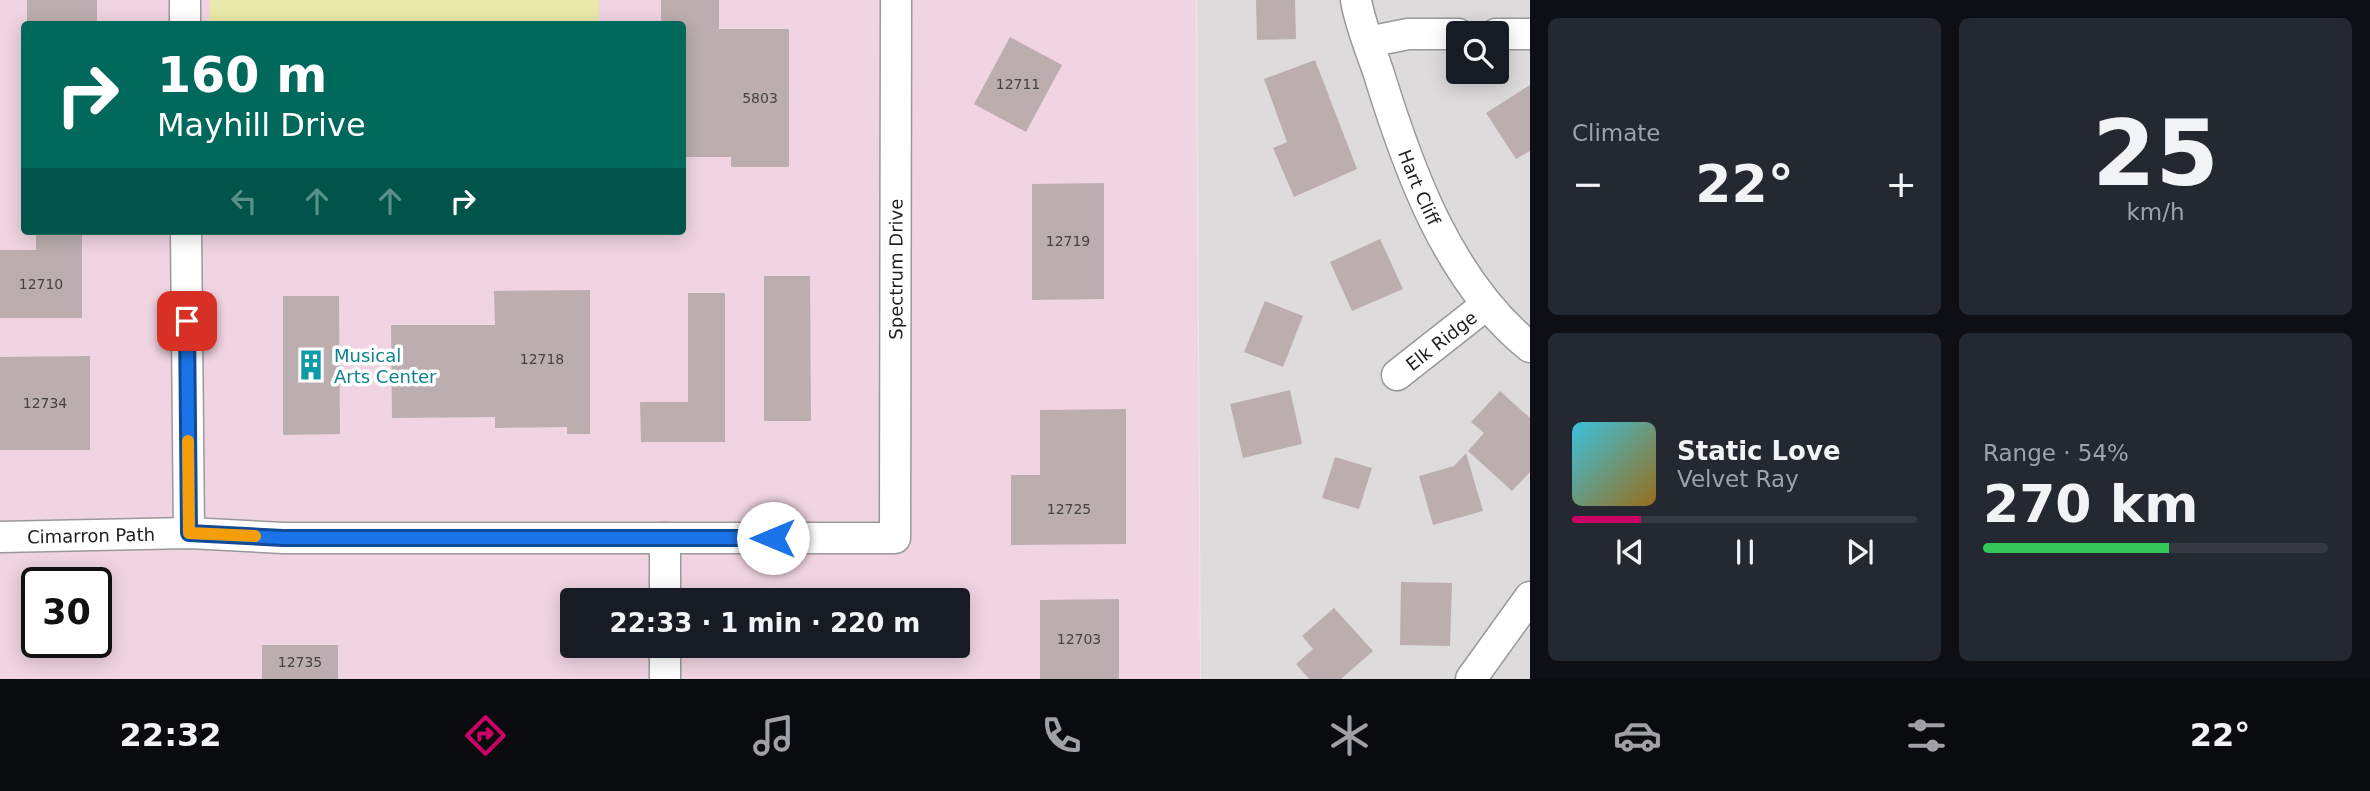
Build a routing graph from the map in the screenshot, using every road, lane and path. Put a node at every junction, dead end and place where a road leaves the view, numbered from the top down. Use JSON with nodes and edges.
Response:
{"nodes":[{"id":1,"x":185,"y":0,"type":"edge"},
{"id":2,"x":896,"y":0,"type":"edge"},
{"id":3,"x":1356,"y":0,"type":"edge"},
{"id":4,"x":185,"y":21,"type":"edge"},
{"id":5,"x":1446,"y":34,"type":"edge"},
{"id":6,"x":1509,"y":34,"type":"edge"},
{"id":7,"x":1530,"y":34,"type":"edge"},
{"id":8,"x":1368,"y":42,"type":"junction"},
{"id":9,"x":186,"y":235,"type":"edge"},
{"id":10,"x":1486,"y":305,"type":"junction"},
{"id":11,"x":1530,"y":347,"type":"edge"},
{"id":12,"x":1397,"y":375,"type":"dead end"},
{"id":13,"x":189,"y":533,"type":"junction"},
{"id":14,"x":0,"y":537,"type":"edge"},
{"id":15,"x":665,"y":538,"type":"junction"},
{"id":16,"x":895,"y":538,"type":"joint"},
{"id":17,"x":665,"y":588,"type":"edge"},
{"id":18,"x":1530,"y":597,"type":"edge"},
{"id":19,"x":665,"y":658,"type":"edge"},
{"id":20,"x":665,"y":679,"type":"edge"},
{"id":21,"x":1471,"y":679,"type":"edge"}],
"edges":[{"from":1,"to":4,"type":"street"},
{"from":2,"to":16,"type":"street","name":"Spectrum Drive"},
{"from":3,"to":8,"type":"street","name":"Hart Cliff"},
{"from":5,"to":8,"type":"street"},
{"from":6,"to":7,"type":"street"},
{"from":8,"to":10,"type":"street","name":"Hart Cliff"},
{"from":9,"to":13,"type":"street"},
{"from":10,"to":11,"type":"street","name":"Hart Cliff"},
{"from":10,"to":12,"type":"street","name":"Elk Ridge"},
{"from":13,"to":14,"type":"street","name":"Cimarron Path"},
{"from":13,"to":15,"type":"street","name":"Cimarron Path"},
{"from":15,"to":16,"type":"street","name":"Cimarron Path"},
{"from":15,"to":17,"type":"street"},
{"from":18,"to":21,"type":"street"},
{"from":19,"to":20,"type":"street"}]}
